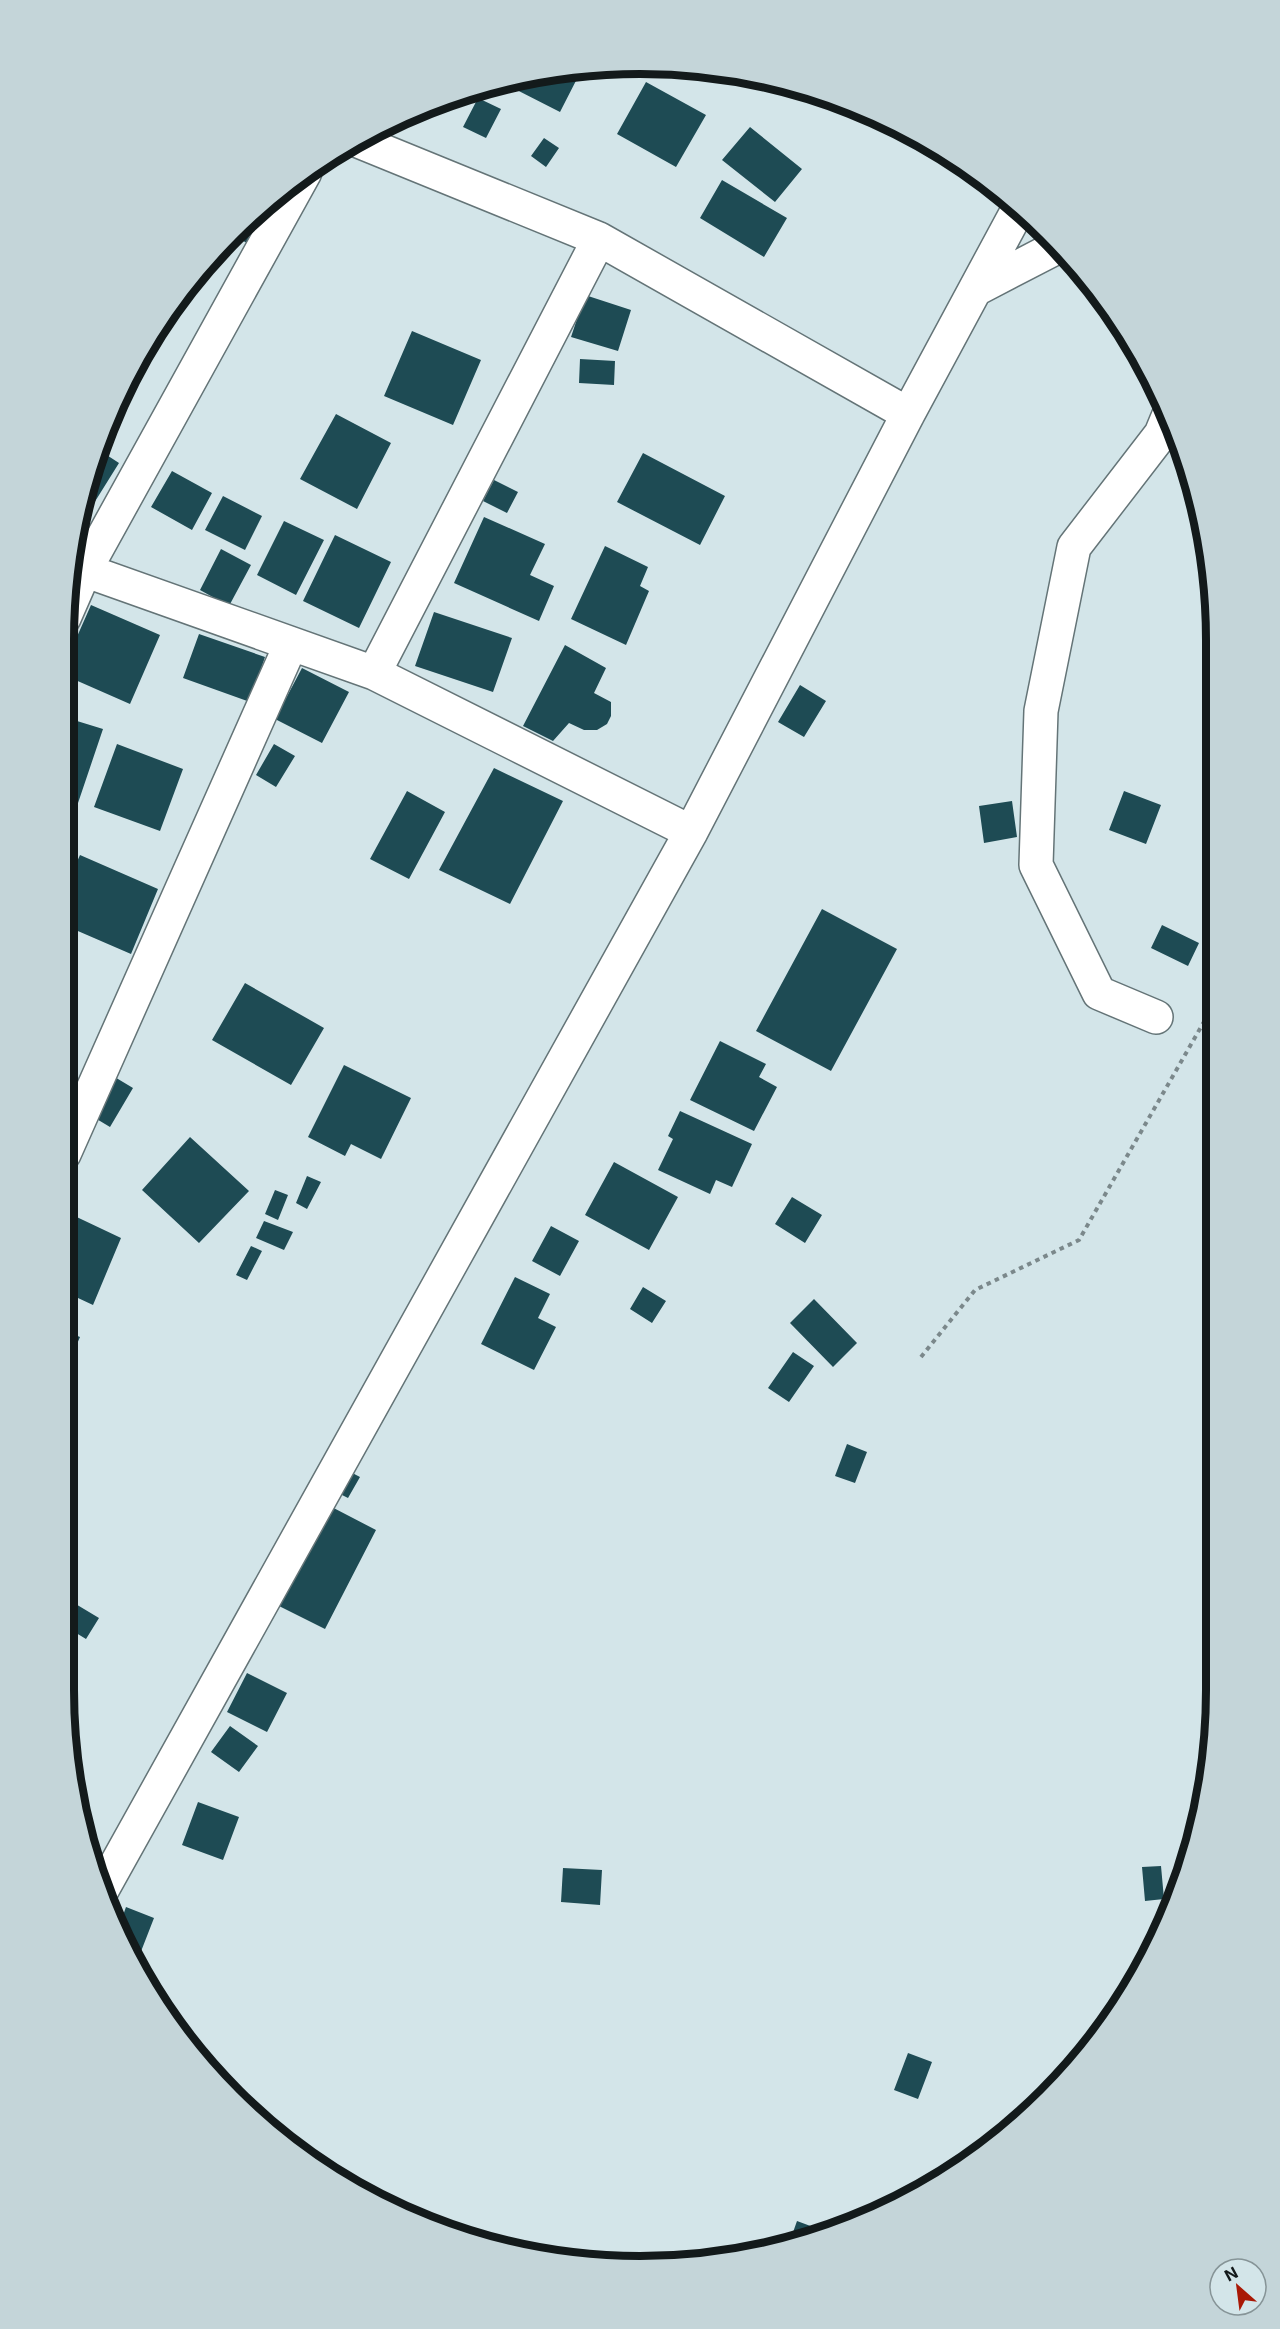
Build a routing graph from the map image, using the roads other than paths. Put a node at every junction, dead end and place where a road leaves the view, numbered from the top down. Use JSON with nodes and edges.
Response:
{"nodes":[{"id":1,"x":366,"y":144,"type":"edge"},
{"id":2,"x":293,"y":192,"type":"edge"},
{"id":3,"x":1015,"y":215,"type":"edge"},
{"id":4,"x":599,"y":239,"type":"junction"},
{"id":5,"x":1052,"y":251,"type":"edge"},
{"id":6,"x":978,"y":288,"type":"junction"},
{"id":7,"x":908,"y":414,"type":"junction"},
{"id":8,"x":1164,"y":426,"type":"edge"},
{"id":9,"x":78,"y":568,"type":"edge"},
{"id":10,"x":291,"y":644,"type":"junction"},
{"id":11,"x":374,"y":674,"type":"junction"},
{"id":12,"x":692,"y":832,"type":"junction"},
{"id":13,"x":1156,"y":1017,"type":"dead end"},
{"id":14,"x":74,"y":1132,"type":"edge"},
{"id":15,"x":107,"y":1880,"type":"edge"}],
"edges":[{"from":1,"to":4,"type":"street"},
{"from":2,"to":9,"type":"street"},
{"from":3,"to":6,"type":"street"},
{"from":4,"to":7,"type":"street"},
{"from":4,"to":11,"type":"street"},
{"from":5,"to":6,"type":"street"},
{"from":6,"to":7,"type":"street"},
{"from":7,"to":12,"type":"street"},
{"from":8,"to":13,"type":"street"},
{"from":9,"to":10,"type":"street"},
{"from":10,"to":11,"type":"street"},
{"from":10,"to":14,"type":"street"},
{"from":11,"to":12,"type":"street"},
{"from":12,"to":15,"type":"street"}]}
